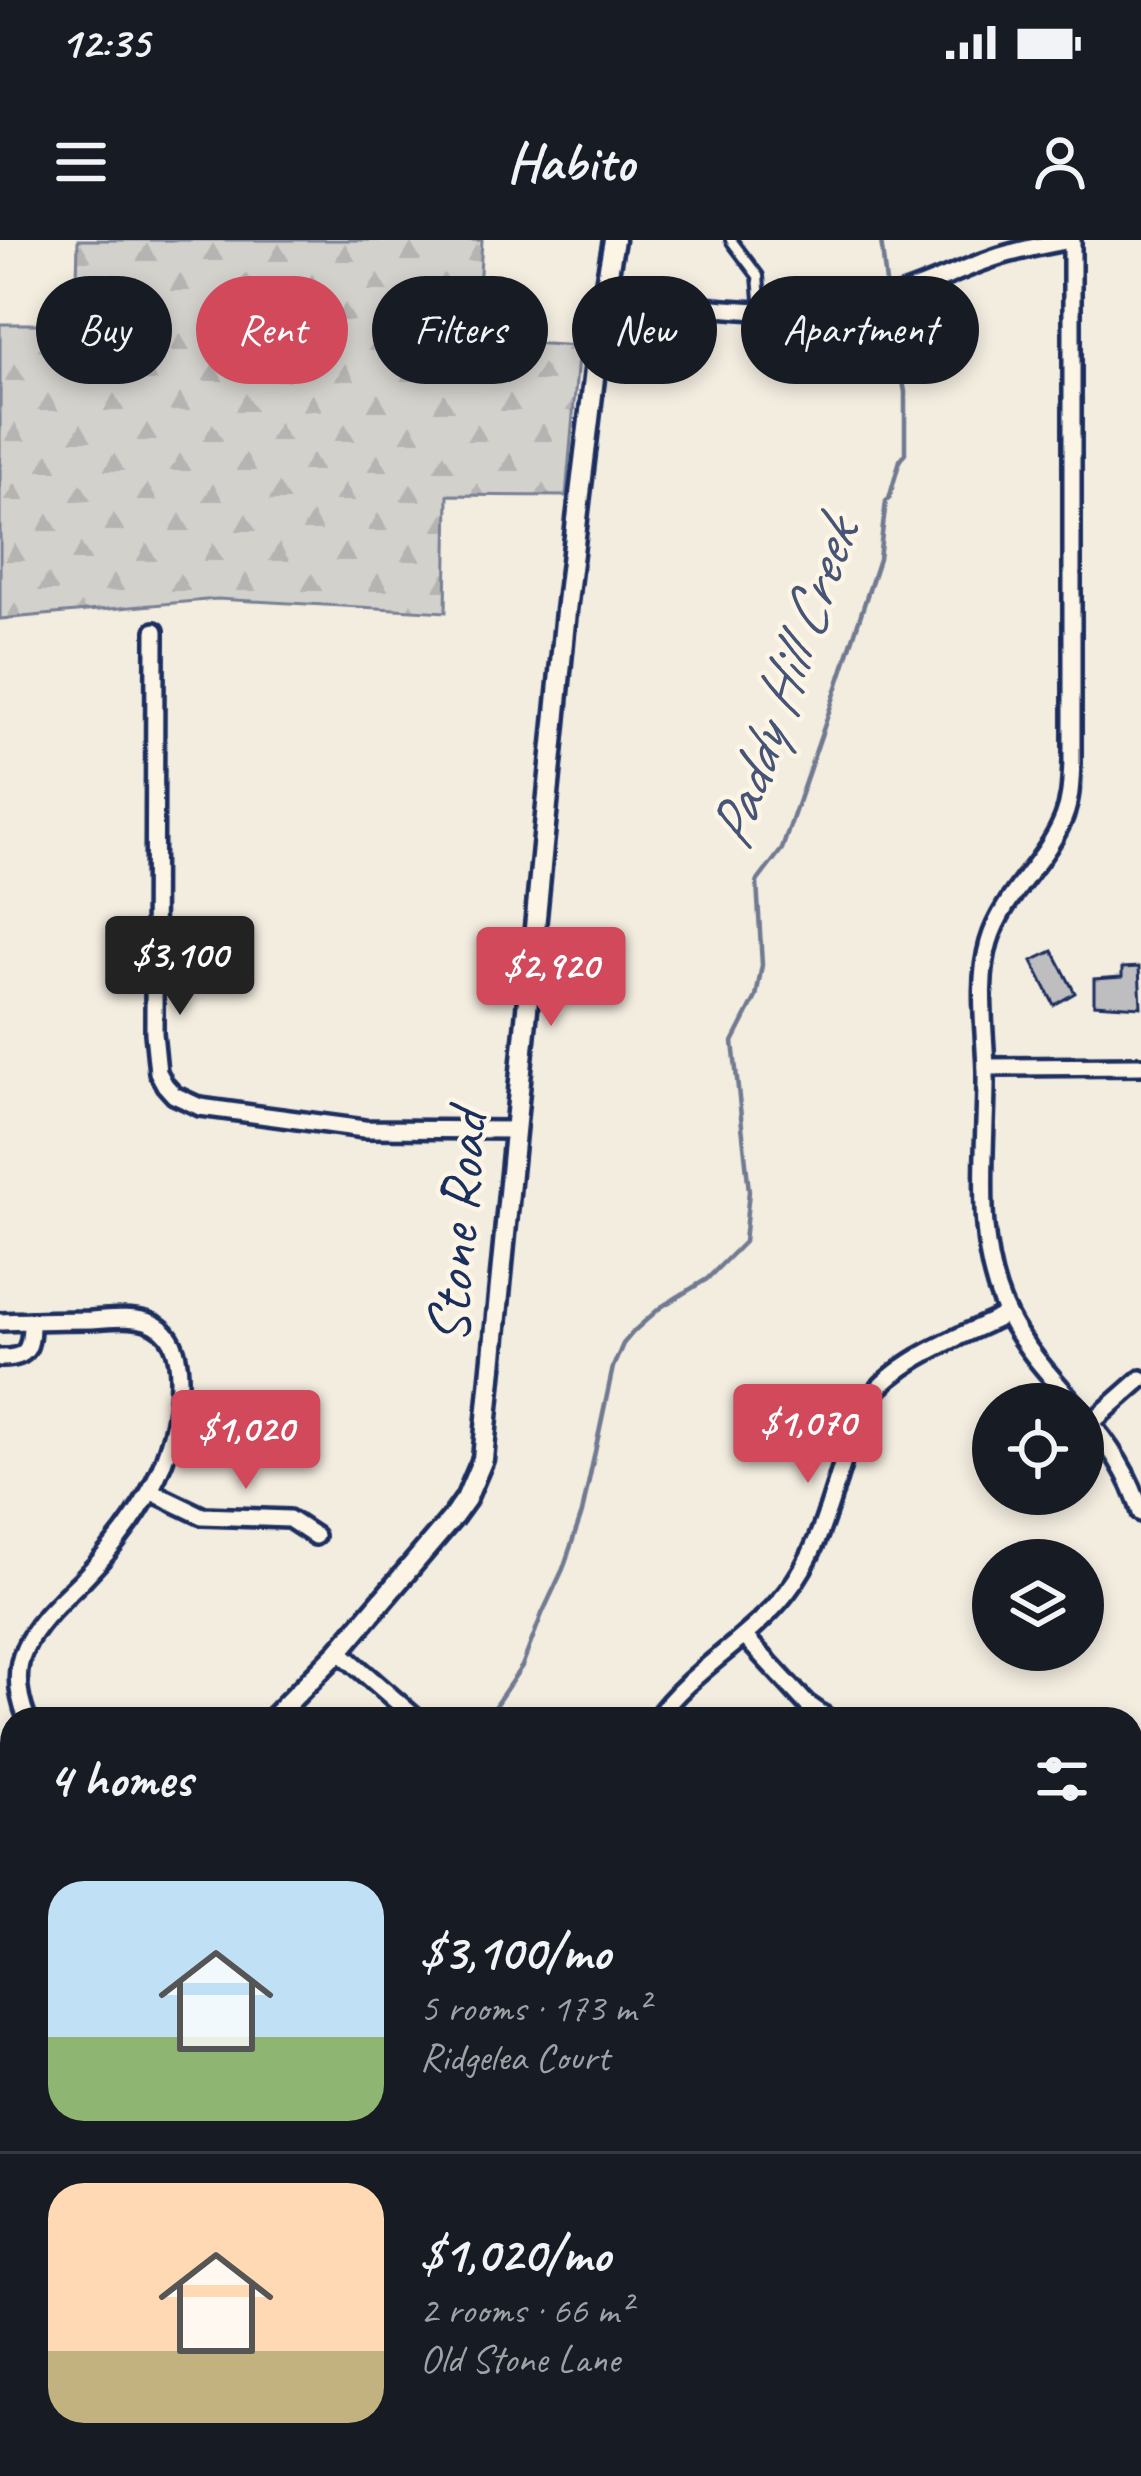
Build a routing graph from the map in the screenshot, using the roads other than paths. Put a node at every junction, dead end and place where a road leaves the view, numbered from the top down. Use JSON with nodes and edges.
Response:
{"nodes":[{"id":1,"x":614,"y":240,"type":"edge"},
{"id":2,"x":731,"y":240,"type":"edge"},
{"id":3,"x":1072,"y":240,"type":"edge"},
{"id":4,"x":607,"y":276,"type":"edge"},
{"id":5,"x":758,"y":276,"type":"edge"},
{"id":6,"x":946,"y":276,"type":"edge"},
{"id":7,"x":593,"y":384,"type":"edge"},
{"id":8,"x":155,"y":631,"type":"dead end"},
{"id":9,"x":986,"y":1066,"type":"junction"},
{"id":10,"x":1141,"y":1066,"type":"edge"},
{"id":11,"x":514,"y":1130,"type":"junction"},
{"id":12,"x":1007,"y":1314,"type":"junction"},
{"id":13,"x":31,"y":1321,"type":"junction"},
{"id":14,"x":0,"y":1322,"type":"edge"},
{"id":15,"x":0,"y":1358,"type":"edge"},
{"id":16,"x":1141,"y":1379,"type":"edge"},
{"id":17,"x":1057,"y":1383,"type":"edge"},
{"id":18,"x":1104,"y":1406,"type":"edge"},
{"id":19,"x":1104,"y":1440,"type":"edge"},
{"id":20,"x":152,"y":1492,"type":"junction"},
{"id":21,"x":1141,"y":1514,"type":"edge"},
{"id":22,"x":315,"y":1536,"type":"dead end"},
{"id":23,"x":744,"y":1636,"type":"junction"},
{"id":24,"x":339,"y":1651,"type":"junction"},
{"id":25,"x":0,"y":1673,"type":"edge"},
{"id":26,"x":18,"y":1673,"type":"junction"},
{"id":27,"x":23,"y":1707,"type":"edge"},
{"id":28,"x":284,"y":1707,"type":"edge"},
{"id":29,"x":403,"y":1707,"type":"edge"},
{"id":30,"x":666,"y":1707,"type":"edge"},
{"id":31,"x":813,"y":1707,"type":"edge"}],
"edges":[{"from":1,"to":4,"type":"street","name":"Stone Road"},
{"from":2,"to":5,"type":"lane"},
{"from":3,"to":6,"type":"street"},
{"from":3,"to":9,"type":"street"},
{"from":7,"to":11,"type":"street","name":"Stone Road"},
{"from":8,"to":11,"type":"street"},
{"from":9,"to":10,"type":"street"},
{"from":9,"to":12,"type":"street"},
{"from":11,"to":24,"type":"street","name":"Stone Road"},
{"from":12,"to":17,"type":"street"},
{"from":12,"to":23,"type":"street"},
{"from":13,"to":14,"type":"street"},
{"from":13,"to":15,"type":"street"},
{"from":13,"to":20,"type":"street"},
{"from":16,"to":18,"type":"street"},
{"from":19,"to":21,"type":"street"},
{"from":20,"to":22,"type":"street"},
{"from":20,"to":26,"type":"street"},
{"from":23,"to":30,"type":"street"},
{"from":23,"to":31,"type":"street"},
{"from":24,"to":28,"type":"street","name":"Stone Road"},
{"from":24,"to":29,"type":"street"},
{"from":25,"to":26,"type":"lane"},
{"from":26,"to":27,"type":"street"}]}
